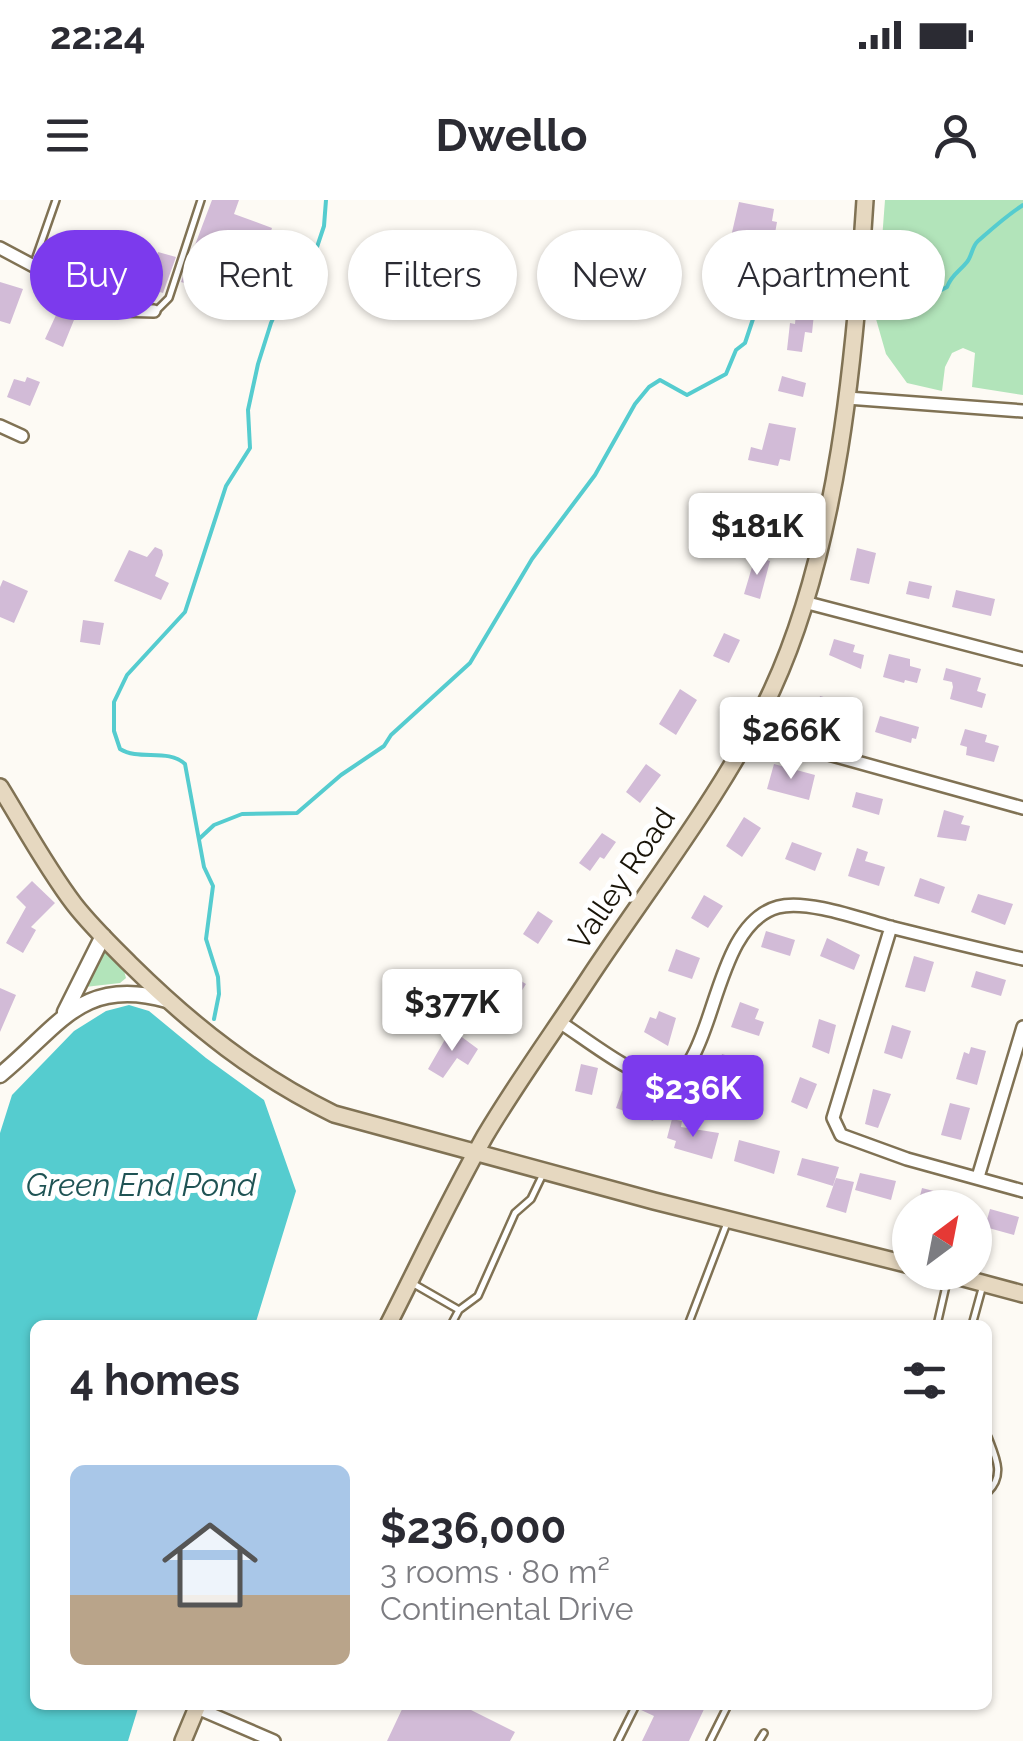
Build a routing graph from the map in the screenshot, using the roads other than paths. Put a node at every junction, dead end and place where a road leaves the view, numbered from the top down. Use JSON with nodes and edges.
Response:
{"nodes":[{"id":1,"x":56,"y":200,"type":"edge"},
{"id":2,"x":200,"y":200,"type":"edge"},
{"id":3,"x":865,"y":200,"type":"edge"},
{"id":4,"x":46,"y":230,"type":"edge"},
{"id":5,"x":0,"y":248,"type":"edge"},
{"id":6,"x":30,"y":264,"type":"edge"},
{"id":7,"x":163,"y":303,"type":"edge"},
{"id":8,"x":847,"y":398,"type":"junction"},
{"id":9,"x":1023,"y":410,"type":"edge"},
{"id":10,"x":0,"y":426,"type":"edge"},
{"id":11,"x":22,"y":436,"type":"dead end"},
{"id":12,"x":716,"y":501,"type":"dead end"},
{"id":13,"x":822,"y":530,"type":"junction"},
{"id":14,"x":804,"y":602,"type":"junction"},
{"id":15,"x":1023,"y":659,"type":"edge"},
{"id":16,"x":749,"y":732,"type":"junction"},
{"id":17,"x":0,"y":787,"type":"edge"},
{"id":18,"x":1023,"y":808,"type":"edge"},
{"id":19,"x":891,"y":927,"type":"junction"},
{"id":20,"x":103,"y":936,"type":"junction"},
{"id":21,"x":1023,"y":958,"type":"edge"},
{"id":22,"x":166,"y":1000,"type":"junction"},
{"id":23,"x":59,"y":1022,"type":"junction"},
{"id":24,"x":561,"y":1023,"type":"junction"},
{"id":25,"x":1023,"y":1027,"type":"edge"},
{"id":26,"x":0,"y":1075,"type":"edge"},
{"id":27,"x":476,"y":1153,"type":"junction"},
{"id":28,"x":544,"y":1172,"type":"junction"},
{"id":29,"x":978,"y":1177,"type":"junction"},
{"id":30,"x":1023,"y":1190,"type":"edge"},
{"id":31,"x":728,"y":1220,"type":"junction"},
{"id":32,"x":892,"y":1260,"type":"edge"},
{"id":33,"x":410,"y":1281,"type":"junction"},
{"id":34,"x":992,"y":1286,"type":"edge"},
{"id":35,"x":942,"y":1290,"type":"edge"},
{"id":36,"x":982,"y":1290,"type":"edge"},
{"id":37,"x":1023,"y":1294,"type":"edge"},
{"id":38,"x":459,"y":1310,"type":"junction"},
{"id":39,"x":390,"y":1320,"type":"edge"},
{"id":40,"x":454,"y":1320,"type":"edge"},
{"id":41,"x":690,"y":1320,"type":"edge"},
{"id":42,"x":938,"y":1320,"type":"edge"},
{"id":43,"x":973,"y":1320,"type":"edge"},
{"id":44,"x":992,"y":1447,"type":"edge"},
{"id":45,"x":992,"y":1486,"type":"edge"},
{"id":46,"x":197,"y":1710,"type":"edge"},
{"id":47,"x":205,"y":1710,"type":"edge"},
{"id":48,"x":634,"y":1710,"type":"edge"},
{"id":49,"x":726,"y":1710,"type":"edge"},
{"id":50,"x":764,"y":1733,"type":"dead end"},
{"id":51,"x":183,"y":1741,"type":"edge"},
{"id":52,"x":274,"y":1741,"type":"edge"},
{"id":53,"x":618,"y":1741,"type":"edge"},
{"id":54,"x":710,"y":1741,"type":"edge"},
{"id":55,"x":759,"y":1741,"type":"edge"}],
"edges":[{"from":1,"to":4,"type":"lane"},
{"from":2,"to":7,"type":"lane"},
{"from":3,"to":8,"type":"main road","name":"Valley Road"},
{"from":5,"to":6,"type":"street"},
{"from":8,"to":9,"type":"street"},
{"from":8,"to":13,"type":"main road","name":"Valley Road"},
{"from":10,"to":11,"type":"street"},
{"from":12,"to":13,"type":"street"},
{"from":13,"to":14,"type":"main road","name":"Valley Road"},
{"from":14,"to":15,"type":"street"},
{"from":14,"to":16,"type":"main road","name":"Valley Road"},
{"from":16,"to":18,"type":"street"},
{"from":16,"to":24,"type":"main road","name":"Valley Road"},
{"from":17,"to":20,"type":"main road"},
{"from":19,"to":21,"type":"street"},
{"from":19,"to":24,"type":"street"},
{"from":19,"to":29,"type":"street"},
{"from":20,"to":22,"type":"main road"},
{"from":20,"to":23,"type":"street"},
{"from":22,"to":23,"type":"street"},
{"from":22,"to":27,"type":"main road"},
{"from":23,"to":26,"type":"street"},
{"from":24,"to":27,"type":"main road","name":"Valley Road"},
{"from":25,"to":29,"type":"street"},
{"from":27,"to":28,"type":"main road"},
{"from":27,"to":33,"type":"main road","name":"Valley Road"},
{"from":28,"to":31,"type":"main road"},
{"from":28,"to":38,"type":"lane"},
{"from":29,"to":30,"type":"street"},
{"from":31,"to":32,"type":"main road"},
{"from":31,"to":41,"type":"lane"},
{"from":33,"to":38,"type":"lane"},
{"from":33,"to":39,"type":"main road","name":"Valley Road"},
{"from":34,"to":37,"type":"main road"},
{"from":35,"to":42,"type":"lane"},
{"from":36,"to":43,"type":"lane"},
{"from":38,"to":40,"type":"lane"},
{"from":44,"to":45,"type":"lane"},
{"from":46,"to":51,"type":"main road"},
{"from":47,"to":52,"type":"street"},
{"from":48,"to":53,"type":"lane"},
{"from":49,"to":54,"type":"lane"},
{"from":50,"to":55,"type":"lane"}]}
